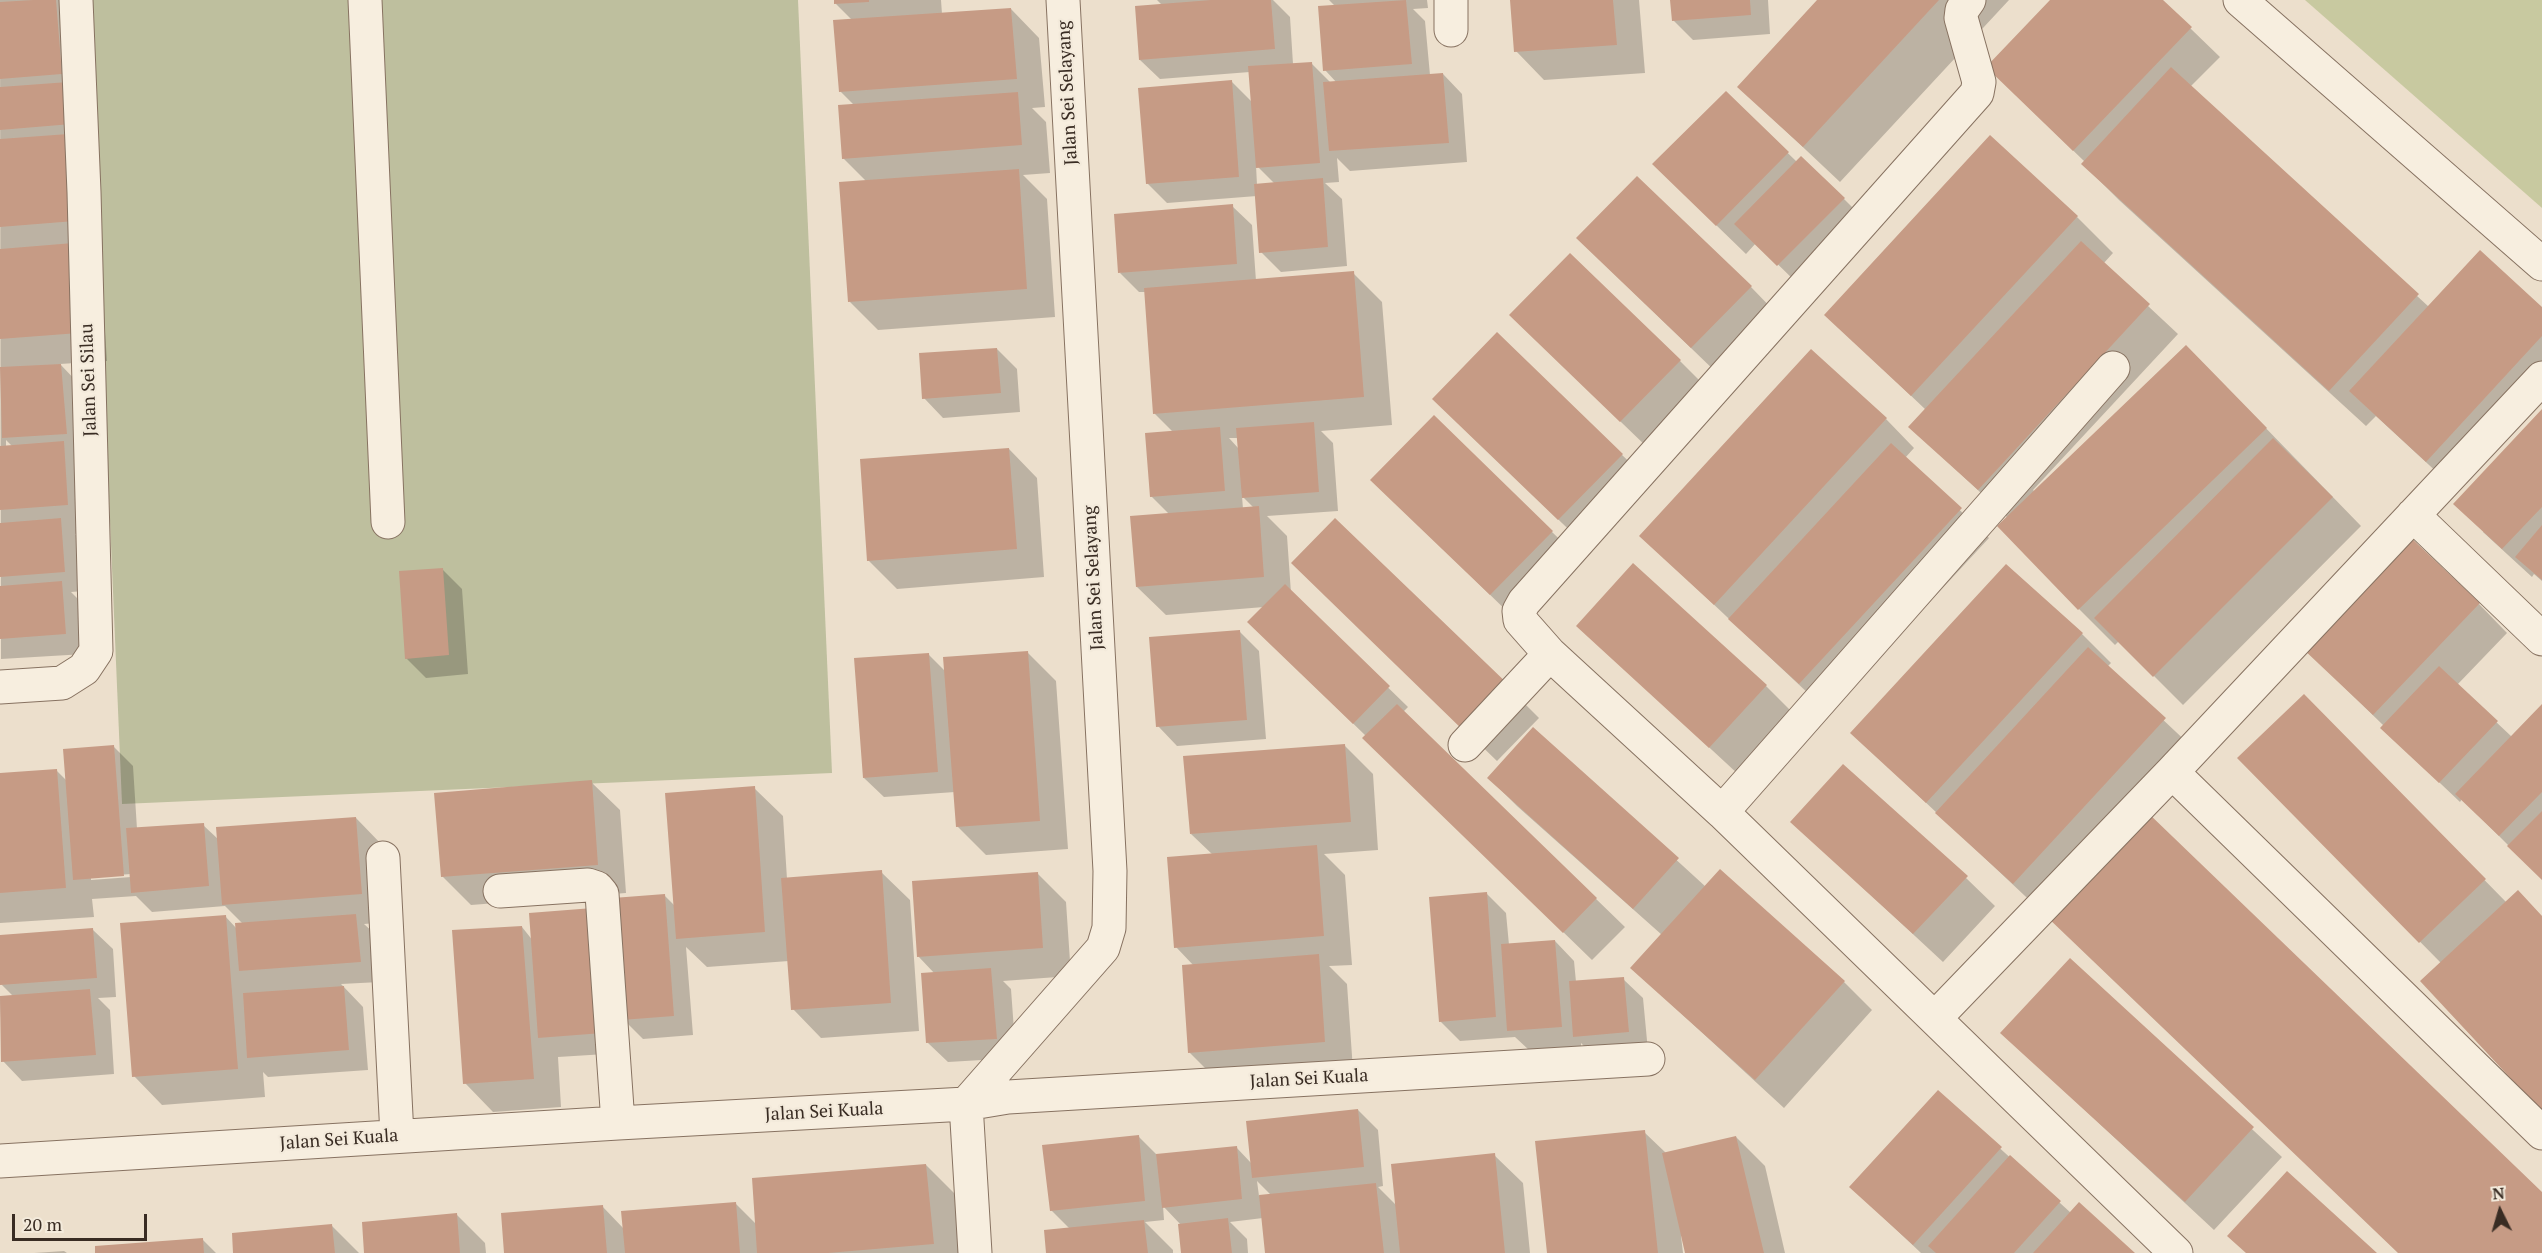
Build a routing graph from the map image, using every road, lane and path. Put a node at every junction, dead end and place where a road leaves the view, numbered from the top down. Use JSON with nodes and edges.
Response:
{"nodes":[{"id":1,"x":76,"y":0,"type":"edge"},
{"id":2,"x":365,"y":0,"type":"edge"},
{"id":3,"x":1063,"y":0,"type":"edge"},
{"id":4,"x":1970,"y":0,"type":"edge"},
{"id":5,"x":2240,"y":0,"type":"edge"},
{"id":6,"x":2542,"y":264,"type":"edge"},
{"id":7,"x":2113,"y":368,"type":"dead end"},
{"id":8,"x":2542,"y":378,"type":"edge"},
{"id":9,"x":2413,"y":515,"type":"junction"},
{"id":10,"x":388,"y":522,"type":"dead end"},
{"id":11,"x":2542,"y":639,"type":"edge"},
{"id":12,"x":1550,"y":654,"type":"junction"},
{"id":13,"x":0,"y":687,"type":"edge"},
{"id":14,"x":1465,"y":745,"type":"dead end"},
{"id":15,"x":2172,"y":772,"type":"junction"},
{"id":16,"x":1722,"y":812,"type":"junction"},
{"id":17,"x":383,"y":858,"type":"dead end"},
{"id":18,"x":500,"y":891,"type":"dead end"},
{"id":19,"x":1935,"y":1018,"type":"junction"},
{"id":20,"x":1648,"y":1059,"type":"dead end"},
{"id":21,"x":966,"y":1104,"type":"junction"},
{"id":22,"x":618,"y":1123,"type":"junction"},
{"id":23,"x":2542,"y":1133,"type":"edge"},
{"id":24,"x":397,"y":1136,"type":"junction"},
{"id":25,"x":0,"y":1161,"type":"edge"},
{"id":26,"x":975,"y":1253,"type":"edge"},
{"id":27,"x":2176,"y":1253,"type":"edge"}],
"edges":[{"from":1,"to":13,"type":"street","name":"Jalan Sei Silau"},
{"from":2,"to":10,"type":"street"},
{"from":3,"to":21,"type":"street","name":"Jalan Sei Selayang"},
{"from":4,"to":12,"type":"street"},
{"from":5,"to":6,"type":"street"},
{"from":7,"to":16,"type":"street"},
{"from":8,"to":9,"type":"street"},
{"from":9,"to":11,"type":"street"},
{"from":9,"to":15,"type":"street"},
{"from":12,"to":14,"type":"street"},
{"from":12,"to":16,"type":"street"},
{"from":15,"to":19,"type":"street"},
{"from":15,"to":23,"type":"street"},
{"from":16,"to":19,"type":"street"},
{"from":17,"to":24,"type":"street"},
{"from":18,"to":22,"type":"street"},
{"from":19,"to":27,"type":"street"},
{"from":20,"to":21,"type":"street","name":"Jalan Sei Kuala"},
{"from":21,"to":22,"type":"street","name":"Jalan Sei Kuala"},
{"from":21,"to":26,"type":"street"},
{"from":22,"to":24,"type":"street","name":"Jalan Sei Kuala"},
{"from":24,"to":25,"type":"street","name":"Jalan Sei Kuala"}]}
